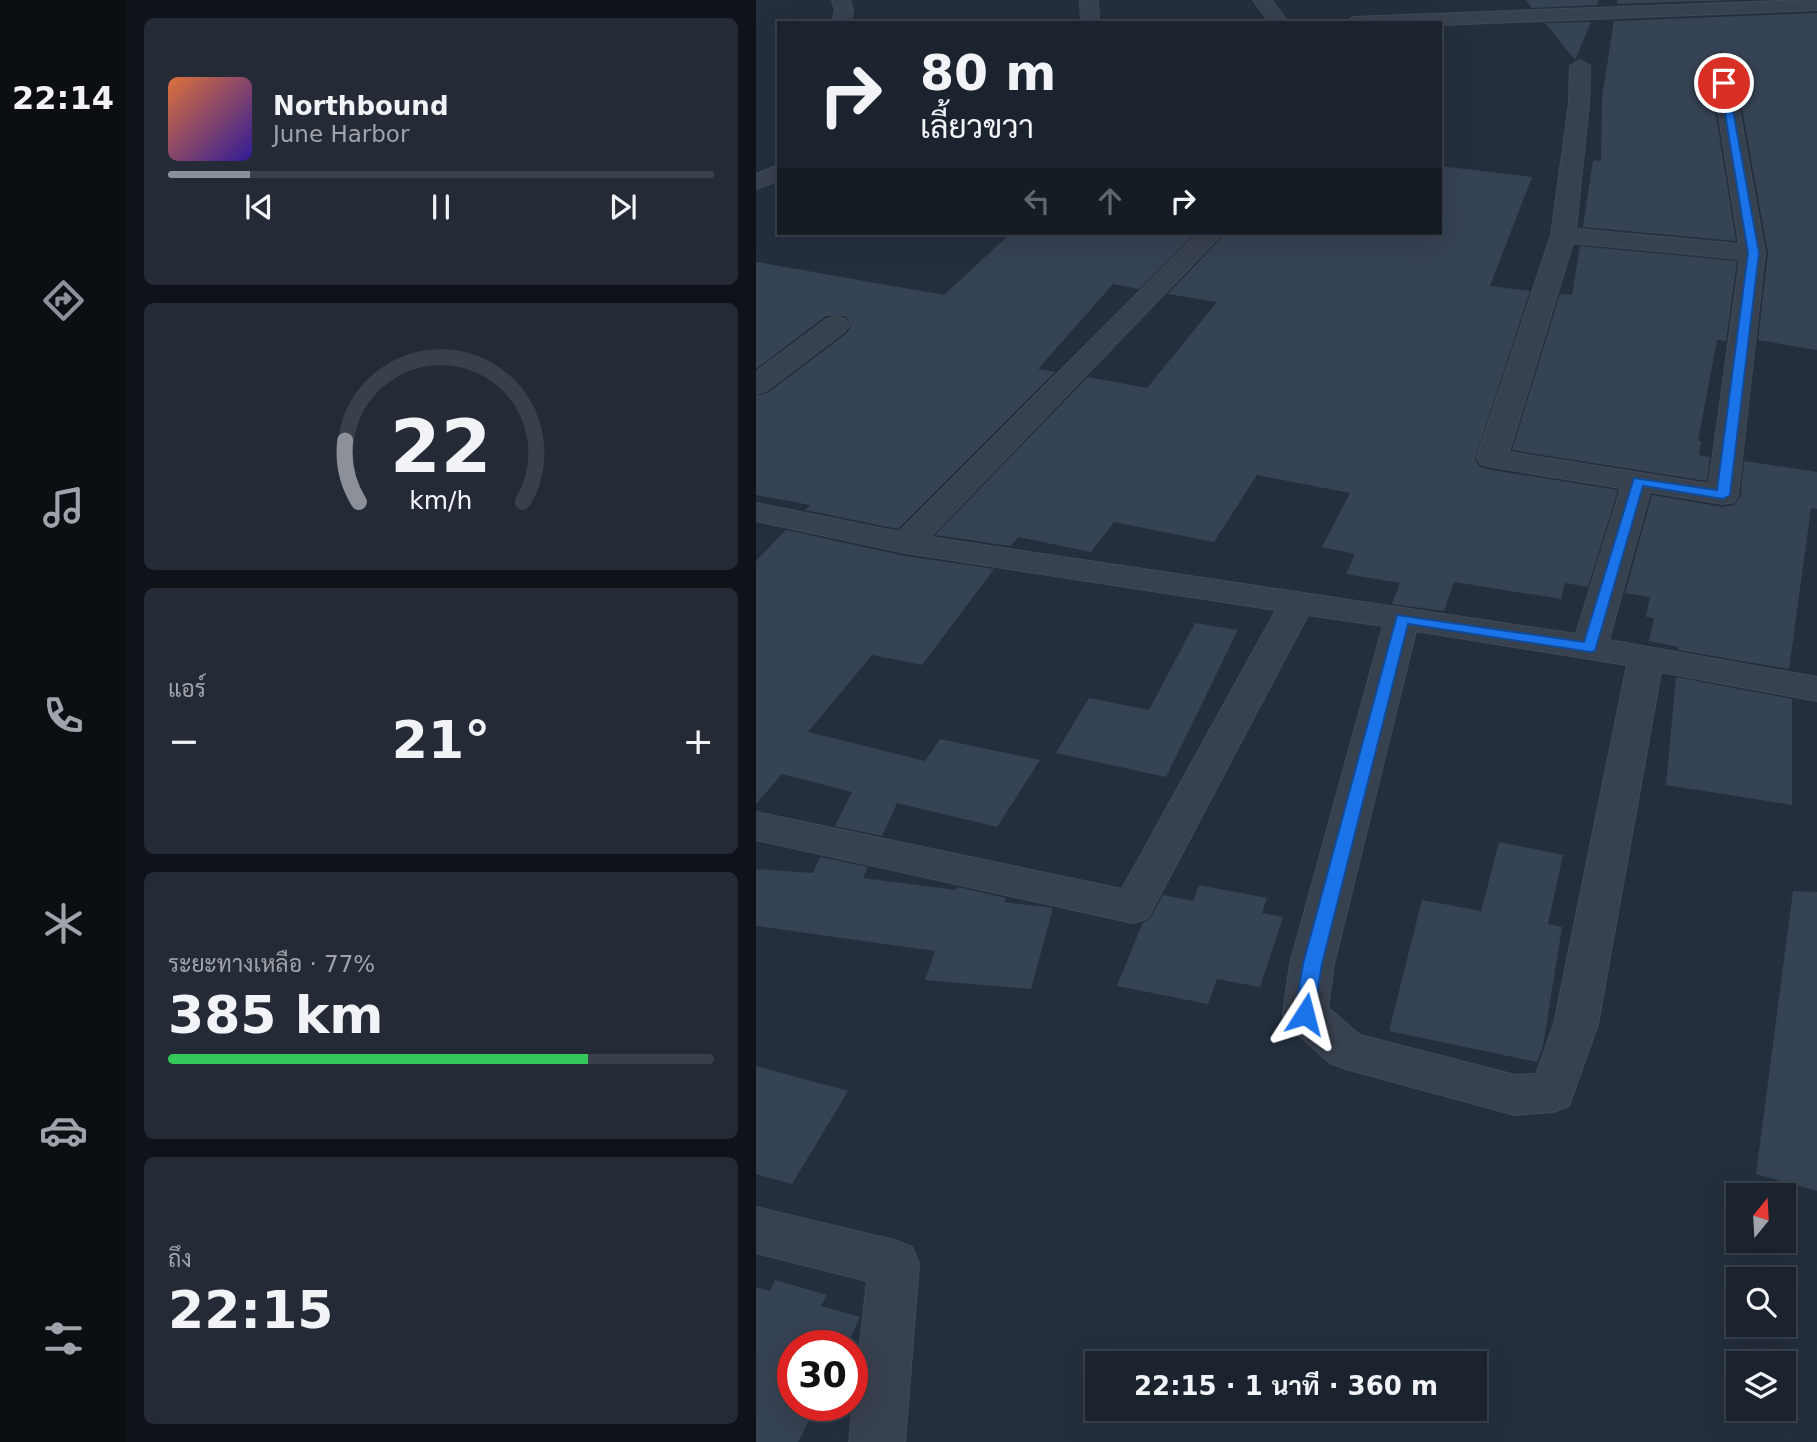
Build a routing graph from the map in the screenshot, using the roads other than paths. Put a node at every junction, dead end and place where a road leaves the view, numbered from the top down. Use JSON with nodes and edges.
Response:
{"nodes":[{"id":1,"x":841,"y":0,"type":"edge"},
{"id":2,"x":1089,"y":0,"type":"edge"},
{"id":3,"x":1262,"y":0,"type":"edge"},
{"id":4,"x":1422,"y":0,"type":"edge"},
{"id":5,"x":1759,"y":3,"type":"edge"},
{"id":6,"x":1817,"y":5,"type":"edge"},
{"id":7,"x":1429,"y":19,"type":"junction"},
{"id":8,"x":841,"y":21,"type":"edge"},
{"id":9,"x":1090,"y":21,"type":"edge"},
{"id":10,"x":1278,"y":21,"type":"edge"},
{"id":11,"x":1391,"y":21,"type":"edge"},
{"id":12,"x":1720,"y":59,"type":"dead end"},
{"id":13,"x":1580,"y":66,"type":"dead end"},
{"id":14,"x":777,"y":173,"type":"edge"},
{"id":15,"x":756,"y":182,"type":"edge"},
{"id":16,"x":1209,"y":235,"type":"edge"},
{"id":17,"x":1563,"y":235,"type":"junction"},
{"id":18,"x":1753,"y":253,"type":"junction"},
{"id":19,"x":836,"y":325,"type":"dead end"},
{"id":20,"x":756,"y":385,"type":"edge"},
{"id":21,"x":1638,"y":481,"type":"junction"},
{"id":22,"x":756,"y":512,"type":"edge"},
{"id":23,"x":906,"y":543,"type":"junction"},
{"id":24,"x":1297,"y":603,"type":"junction"},
{"id":25,"x":1402,"y":618,"type":"junction"},
{"id":26,"x":1590,"y":647,"type":"junction"},
{"id":27,"x":1646,"y":657,"type":"junction"},
{"id":28,"x":1817,"y":689,"type":"edge"},
{"id":29,"x":756,"y":826,"type":"edge"},
{"id":30,"x":756,"y":1230,"type":"edge"},
{"id":31,"x":877,"y":1442,"type":"edge"}],
"edges":[{"from":1,"to":8,"type":"street"},
{"from":2,"to":9,"type":"street"},
{"from":3,"to":10,"type":"street"},
{"from":4,"to":7,"type":"street"},
{"from":5,"to":6,"type":"street"},
{"from":5,"to":7,"type":"street"},
{"from":7,"to":11,"type":"street"},
{"from":12,"to":18,"type":"street"},
{"from":13,"to":17,"type":"street"},
{"from":14,"to":15,"type":"street"},
{"from":16,"to":23,"type":"street"},
{"from":17,"to":18,"type":"street"},
{"from":17,"to":21,"type":"street"},
{"from":18,"to":21,"type":"street"},
{"from":19,"to":20,"type":"street"},
{"from":21,"to":26,"type":"street"},
{"from":22,"to":23,"type":"street"},
{"from":23,"to":24,"type":"street"},
{"from":24,"to":25,"type":"street"},
{"from":24,"to":29,"type":"street"},
{"from":25,"to":26,"type":"street"},
{"from":25,"to":27,"type":"street"},
{"from":26,"to":27,"type":"street"},
{"from":27,"to":28,"type":"street"},
{"from":30,"to":31,"type":"street"}]}
